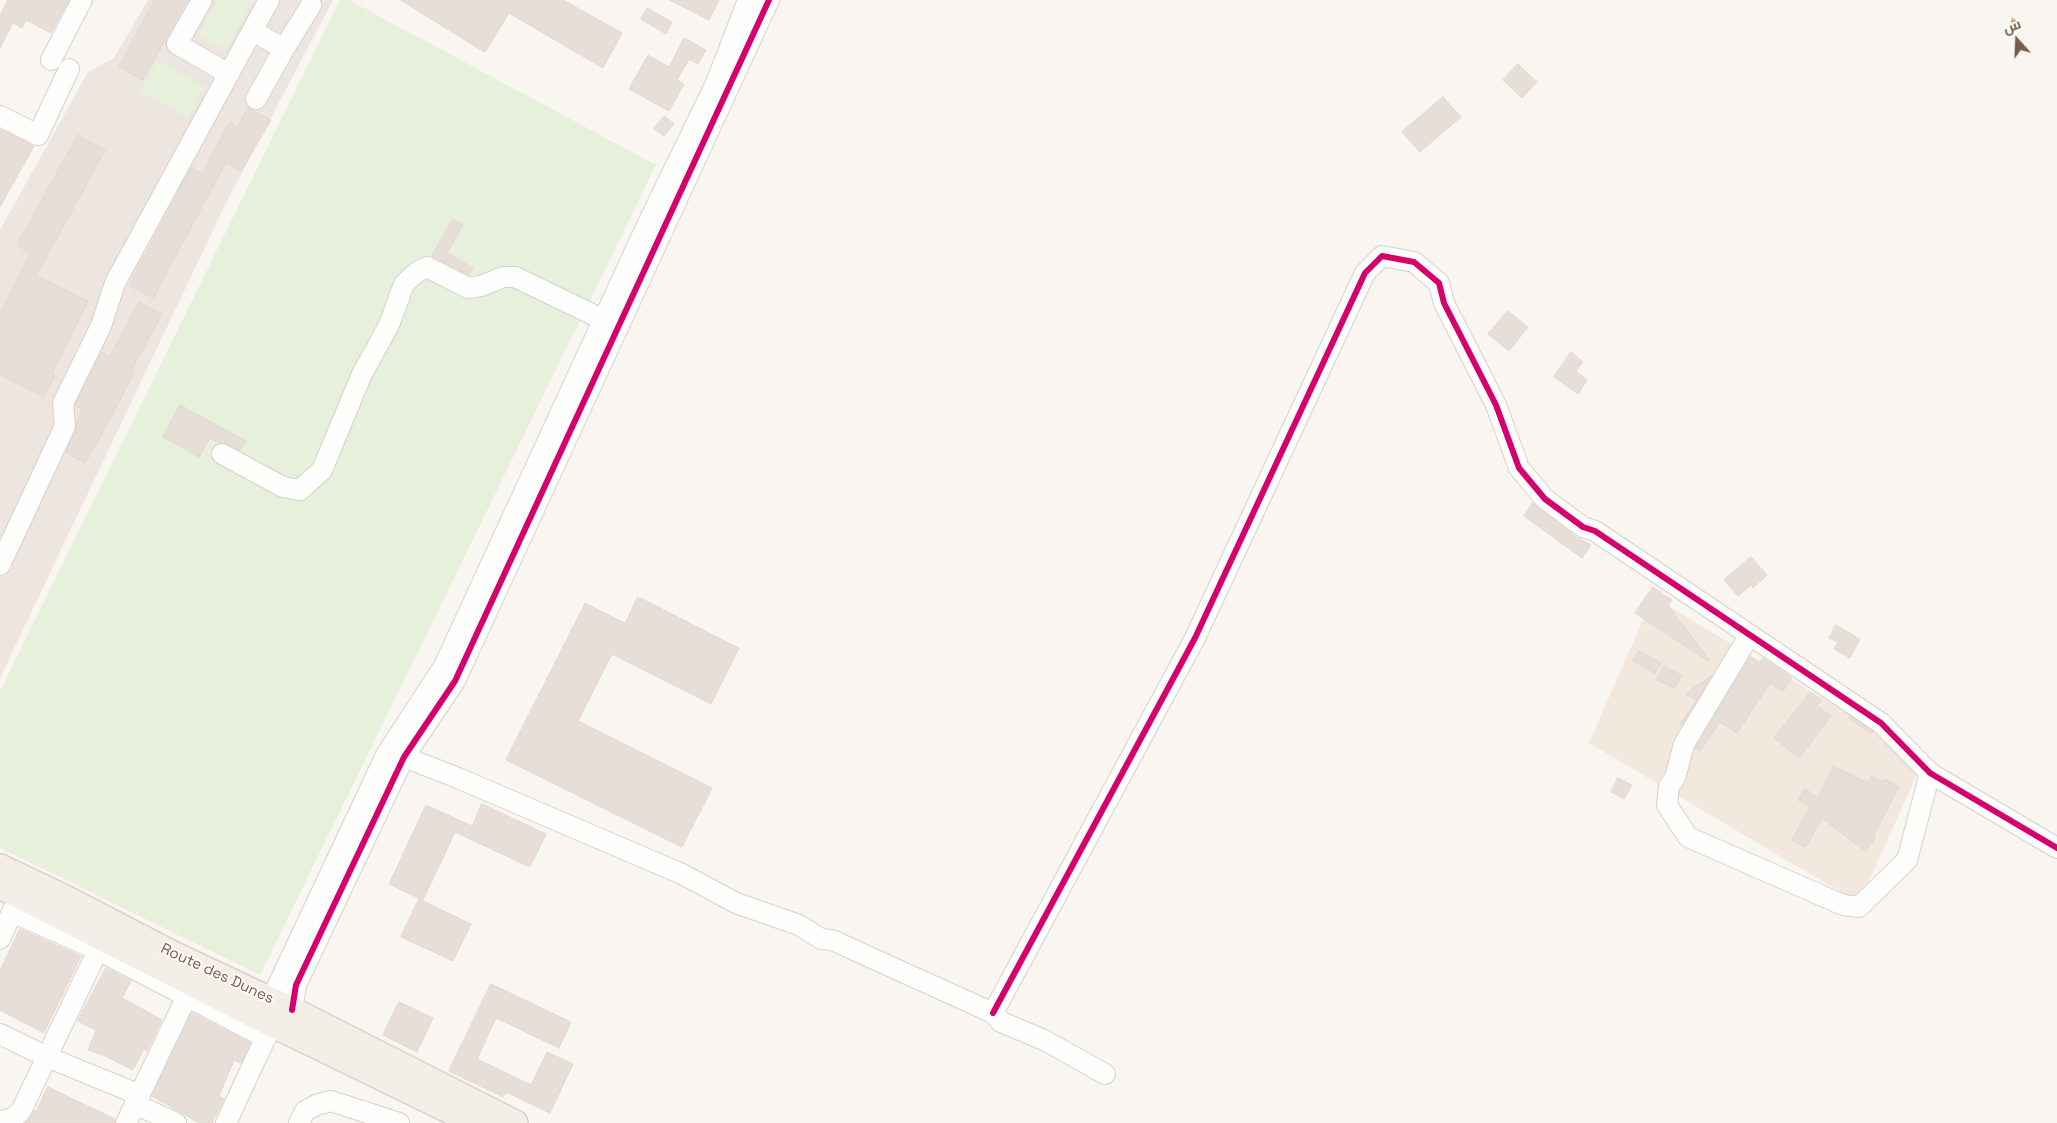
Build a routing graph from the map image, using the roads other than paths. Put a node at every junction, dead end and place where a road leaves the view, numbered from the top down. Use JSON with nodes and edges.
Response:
{"nodes":[{"id":1,"x":82,"y":0,"type":"edge"},
{"id":2,"x":202,"y":0,"type":"edge"},
{"id":3,"x":269,"y":0,"type":"edge"},
{"id":4,"x":748,"y":0,"type":"edge"},
{"id":5,"x":769,"y":0,"type":"edge"},
{"id":6,"x":311,"y":5,"type":"dead end"},
{"id":7,"x":253,"y":31,"type":"junction"},
{"id":8,"x":284,"y":49,"type":"junction"},
{"id":9,"x":51,"y":60,"type":"dead end"},
{"id":10,"x":69,"y":69,"type":"dead end"},
{"id":11,"x":229,"y":74,"type":"junction"},
{"id":12,"x":256,"y":99,"type":"dead end"},
{"id":13,"x":0,"y":116,"type":"edge"},
{"id":14,"x":604,"y":320,"type":"junction"},
{"id":15,"x":222,"y":454,"type":"dead end"},
{"id":16,"x":0,"y":566,"type":"edge"},
{"id":17,"x":1749,"y":636,"type":"junction"},
{"id":18,"x":404,"y":756,"type":"junction"},
{"id":19,"x":1930,"y":773,"type":"junction"},
{"id":20,"x":2057,"y":848,"type":"edge"},
{"id":21,"x":0,"y":867,"type":"edge"},
{"id":22,"x":0,"y":886,"type":"edge"},
{"id":23,"x":17,"y":905,"type":"junction"},
{"id":24,"x":0,"y":939,"type":"edge"},
{"id":25,"x":98,"y":950,"type":"junction"},
{"id":26,"x":187,"y":996,"type":"junction"},
{"id":27,"x":282,"y":1005,"type":"junction"},
{"id":28,"x":994,"y":1013,"type":"junction"},
{"id":29,"x":269,"y":1031,"type":"junction"},
{"id":30,"x":0,"y":1034,"type":"edge"},
{"id":31,"x":46,"y":1057,"type":"junction"},
{"id":32,"x":1106,"y":1074,"type":"dead end"},
{"id":33,"x":137,"y":1100,"type":"junction"},
{"id":34,"x":0,"y":1121,"type":"edge"},
{"id":35,"x":126,"y":1123,"type":"edge"},
{"id":36,"x":176,"y":1123,"type":"edge"},
{"id":37,"x":226,"y":1123,"type":"edge"},
{"id":38,"x":299,"y":1123,"type":"edge"},
{"id":39,"x":399,"y":1123,"type":"edge"},
{"id":40,"x":475,"y":1123,"type":"edge"},
{"id":41,"x":515,"y":1123,"type":"edge"}],
"edges":[{"from":1,"to":9,"type":"street"},
{"from":2,"to":11,"type":"street"},
{"from":3,"to":7,"type":"street"},
{"from":4,"to":14,"type":"street"},
{"from":5,"to":18,"type":"street"},
{"from":6,"to":8,"type":"street"},
{"from":7,"to":8,"type":"street"},
{"from":7,"to":11,"type":"street"},
{"from":8,"to":12,"type":"street"},
{"from":10,"to":13,"type":"street"},
{"from":11,"to":16,"type":"street"},
{"from":14,"to":15,"type":"street"},
{"from":14,"to":27,"type":"street"},
{"from":17,"to":19,"type":"street"},
{"from":17,"to":19,"type":"street"},
{"from":17,"to":28,"type":"street"},
{"from":18,"to":27,"type":"street"},
{"from":18,"to":28,"type":"street"},
{"from":19,"to":20,"type":"street"},
{"from":21,"to":27,"type":"main road","name":"Route des Dunes"},
{"from":22,"to":23,"type":"main road","name":"Route des Dunes"},
{"from":23,"to":24,"type":"street"},
{"from":23,"to":25,"type":"street"},
{"from":23,"to":29,"type":"main road","name":"Route des Dunes"},
{"from":25,"to":26,"type":"street"},
{"from":25,"to":31,"type":"street"},
{"from":26,"to":29,"type":"street"},
{"from":26,"to":33,"type":"street"},
{"from":27,"to":41,"type":"main road","name":"Route des Dunes"},
{"from":28,"to":32,"type":"street"},
{"from":29,"to":37,"type":"street"},
{"from":29,"to":40,"type":"main road","name":"Route des Dunes"},
{"from":30,"to":31,"type":"street"},
{"from":31,"to":33,"type":"street"},
{"from":31,"to":34,"type":"street"},
{"from":33,"to":35,"type":"street"},
{"from":33,"to":36,"type":"street"},
{"from":38,"to":39,"type":"street"}]}
